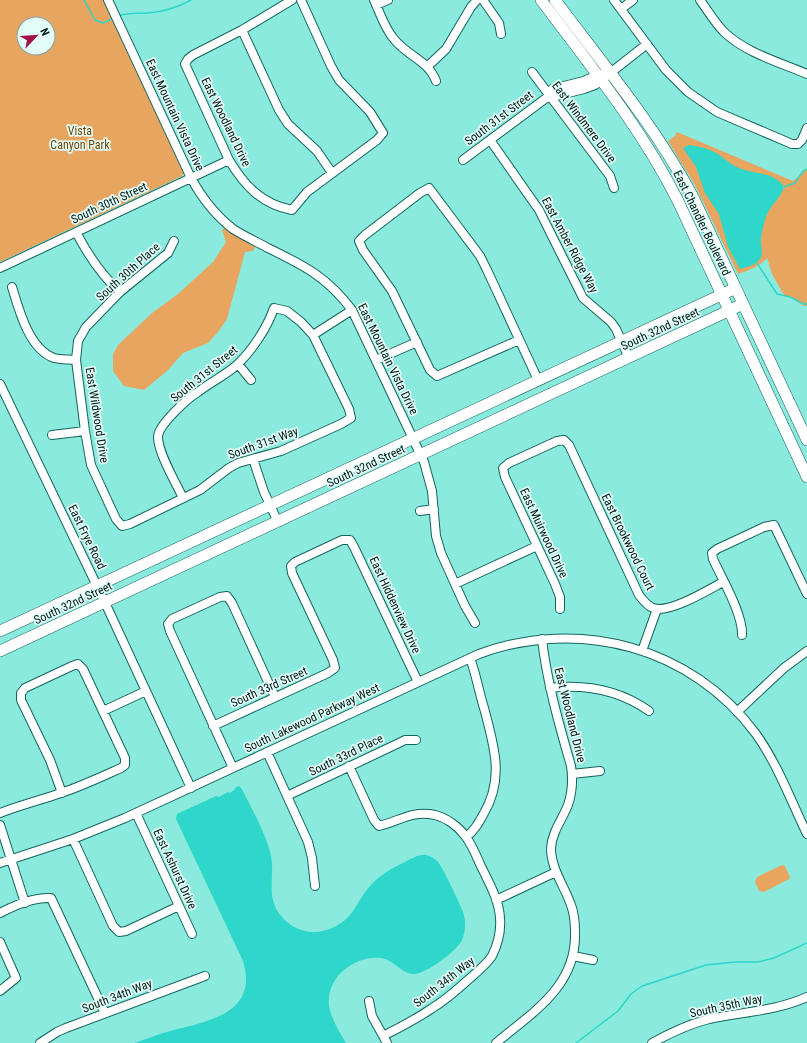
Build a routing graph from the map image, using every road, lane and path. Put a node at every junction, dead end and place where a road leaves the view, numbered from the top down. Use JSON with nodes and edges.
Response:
{"nodes":[{"id":1,"x":108,"y":0,"type":"edge"},
{"id":2,"x":292,"y":0,"type":"edge"},
{"id":3,"x":301,"y":0,"type":"edge"},
{"id":4,"x":388,"y":0,"type":"edge"},
{"id":5,"x":477,"y":0,"type":"edge"},
{"id":6,"x":483,"y":0,"type":"edge"},
{"id":7,"x":541,"y":0,"type":"edge"},
{"id":8,"x":555,"y":0,"type":"edge"},
{"id":9,"x":614,"y":0,"type":"edge"},
{"id":10,"x":633,"y":0,"type":"edge"},
{"id":11,"x":700,"y":0,"type":"edge"},
{"id":12,"x":375,"y":3,"type":"edge"},
{"id":13,"x":621,"y":9,"type":"junction"},
{"id":14,"x":242,"y":30,"type":"junction"},
{"id":15,"x":501,"y":34,"type":"dead end"},
{"id":16,"x":647,"y":44,"type":"junction"},
{"id":17,"x":428,"y":66,"type":"junction"},
{"id":18,"x":532,"y":72,"type":"dead end"},
{"id":19,"x":807,"y":74,"type":"edge"},
{"id":20,"x":602,"y":76,"type":"junction"},
{"id":21,"x":436,"y":81,"type":"dead end"},
{"id":22,"x":549,"y":96,"type":"junction"},
{"id":23,"x":807,"y":128,"type":"edge"},
{"id":24,"x":490,"y":140,"type":"junction"},
{"id":25,"x":229,"y":160,"type":"junction"},
{"id":26,"x":464,"y":160,"type":"dead end"},
{"id":27,"x":332,"y":173,"type":"junction"},
{"id":28,"x":191,"y":178,"type":"junction"},
{"id":29,"x":614,"y":188,"type":"dead end"},
{"id":30,"x":76,"y":232,"type":"junction"},
{"id":31,"x":174,"y":241,"type":"dead end"},
{"id":32,"x":0,"y":268,"type":"edge"},
{"id":33,"x":12,"y":287,"type":"dead end"},
{"id":34,"x":736,"y":288,"type":"junction"},
{"id":35,"x":120,"y":292,"type":"junction"},
{"id":36,"x":722,"y":294,"type":"junction"},
{"id":37,"x":743,"y":304,"type":"junction"},
{"id":38,"x":352,"y":310,"type":"junction"},
{"id":39,"x":729,"y":310,"type":"junction"},
{"id":40,"x":313,"y":335,"type":"junction"},
{"id":41,"x":519,"y":340,"type":"junction"},
{"id":42,"x":622,"y":341,"type":"junction"},
{"id":43,"x":417,"y":342,"type":"junction"},
{"id":44,"x":629,"y":358,"type":"junction"},
{"id":45,"x":76,"y":360,"type":"junction"},
{"id":46,"x":376,"y":360,"type":"junction"},
{"id":47,"x":238,"y":364,"type":"junction"},
{"id":48,"x":251,"y":380,"type":"dead end"},
{"id":49,"x":538,"y":380,"type":"junction"},
{"id":50,"x":0,"y":384,"type":"edge"},
{"id":51,"x":86,"y":431,"type":"junction"},
{"id":52,"x":52,"y":435,"type":"dead end"},
{"id":53,"x":413,"y":438,"type":"junction"},
{"id":54,"x":807,"y":440,"type":"edge"},
{"id":55,"x":421,"y":455,"type":"junction"},
{"id":56,"x":253,"y":459,"type":"junction"},
{"id":57,"x":503,"y":468,"type":"joint"},
{"id":58,"x":807,"y":477,"type":"edge"},
{"id":59,"x":183,"y":498,"type":"junction"},
{"id":60,"x":270,"y":505,"type":"junction"},
{"id":61,"x":434,"y":509,"type":"junction"},
{"id":62,"x":420,"y":511,"type":"dead end"},
{"id":63,"x":278,"y":522,"type":"junction"},
{"id":64,"x":122,"y":526,"type":"joint"},
{"id":65,"x":537,"y":546,"type":"junction"},
{"id":66,"x":723,"y":582,"type":"junction"},
{"id":67,"x":455,"y":584,"type":"junction"},
{"id":68,"x":97,"y":586,"type":"junction"},
{"id":69,"x":807,"y":594,"type":"edge"},
{"id":70,"x":104,"y":602,"type":"junction"},
{"id":71,"x":560,"y":609,"type":"dead end"},
{"id":72,"x":657,"y":609,"type":"junction"},
{"id":73,"x":475,"y":623,"type":"dead end"},
{"id":74,"x":0,"y":631,"type":"edge"},
{"id":75,"x":742,"y":635,"type":"dead end"},
{"id":76,"x":542,"y":639,"type":"junction"},
{"id":77,"x":642,"y":650,"type":"junction"},
{"id":78,"x":0,"y":651,"type":"edge"},
{"id":79,"x":807,"y":651,"type":"edge"},
{"id":80,"x":470,"y":658,"type":"junction"},
{"id":81,"x":335,"y":668,"type":"joint"},
{"id":82,"x":418,"y":682,"type":"junction"},
{"id":83,"x":550,"y":688,"type":"junction"},
{"id":84,"x":146,"y":691,"type":"junction"},
{"id":85,"x":275,"y":697,"type":"junction"},
{"id":86,"x":102,"y":711,"type":"junction"},
{"id":87,"x":649,"y":711,"type":"dead end"},
{"id":88,"x":737,"y":712,"type":"junction"},
{"id":89,"x":213,"y":726,"type":"junction"},
{"id":90,"x":416,"y":740,"type":"dead end"},
{"id":91,"x":267,"y":752,"type":"junction"},
{"id":92,"x":349,"y":766,"type":"junction"},
{"id":93,"x":233,"y":768,"type":"junction"},
{"id":94,"x":600,"y":771,"type":"dead end"},
{"id":95,"x":572,"y":774,"type":"junction"},
{"id":96,"x":191,"y":788,"type":"junction"},
{"id":97,"x":62,"y":793,"type":"junction"},
{"id":98,"x":287,"y":796,"type":"junction"},
{"id":99,"x":0,"y":813,"type":"edge"},
{"id":100,"x":136,"y":813,"type":"junction"},
{"id":101,"x":0,"y":825,"type":"edge"},
{"id":102,"x":807,"y":834,"type":"edge"},
{"id":103,"x":466,"y":836,"type":"junction"},
{"id":104,"x":73,"y":839,"type":"junction"},
{"id":105,"x":11,"y":859,"type":"junction"},
{"id":106,"x":0,"y":862,"type":"edge"},
{"id":107,"x":556,"y":872,"type":"junction"},
{"id":108,"x":315,"y":886,"type":"dead end"},
{"id":109,"x":496,"y":900,"type":"junction"},
{"id":110,"x":25,"y":902,"type":"junction"},
{"id":111,"x":179,"y":906,"type":"junction"},
{"id":112,"x":0,"y":913,"type":"edge"},
{"id":113,"x":192,"y":934,"type":"dead end"},
{"id":114,"x":0,"y":942,"type":"edge"},
{"id":115,"x":573,"y":956,"type":"junction"},
{"id":116,"x":593,"y":960,"type":"dead end"},
{"id":117,"x":205,"y":976,"type":"dead end"},
{"id":118,"x":0,"y":991,"type":"edge"},
{"id":119,"x":807,"y":996,"type":"edge"},
{"id":120,"x":369,"y":1001,"type":"dead end"},
{"id":121,"x":105,"y":1013,"type":"junction"},
{"id":122,"x":385,"y":1040,"type":"edge"},
{"id":123,"x":40,"y":1043,"type":"edge"},
{"id":124,"x":496,"y":1043,"type":"edge"},
{"id":125,"x":652,"y":1043,"type":"edge"}],
"edges":[{"from":1,"to":28,"type":"street","name":"East Mountain Vista Drive"},
{"from":2,"to":14,"type":"street"},
{"from":3,"to":27,"type":"street"},
{"from":4,"to":12,"type":"street"},
{"from":5,"to":17,"type":"street"},
{"from":6,"to":15,"type":"street"},
{"from":7,"to":20,"type":"main road","name":"East Chandler Boulevard"},
{"from":8,"to":20,"type":"main road","name":"East Chandler Boulevard"},
{"from":9,"to":13,"type":"street"},
{"from":10,"to":13,"type":"street"},
{"from":11,"to":19,"type":"street"},
{"from":12,"to":17,"type":"street"},
{"from":13,"to":16,"type":"street"},
{"from":14,"to":25,"type":"street","name":"East Woodland Drive"},
{"from":14,"to":27,"type":"street"},
{"from":16,"to":20,"type":"street","name":"South 31st Street"},
{"from":16,"to":23,"type":"street"},
{"from":17,"to":21,"type":"street"},
{"from":18,"to":22,"type":"street","name":"East Windmere Drive"},
{"from":20,"to":22,"type":"street","name":"South 31st Street"},
{"from":20,"to":34,"type":"main road","name":"East Chandler Boulevard"},
{"from":20,"to":36,"type":"main road","name":"East Chandler Boulevard"},
{"from":22,"to":24,"type":"street","name":"South 31st Street"},
{"from":22,"to":29,"type":"street","name":"East Windmere Drive"},
{"from":24,"to":26,"type":"street","name":"South 31st Street"},
{"from":24,"to":42,"type":"street","name":"East Amber Ridge Way"},
{"from":25,"to":27,"type":"street","name":"East Woodland Drive"},
{"from":25,"to":28,"type":"street","name":"South 30th Street"},
{"from":28,"to":30,"type":"street","name":"South 30th Street"},
{"from":28,"to":38,"type":"street","name":"East Mountain Vista Drive"},
{"from":30,"to":32,"type":"street","name":"South 30th Street"},
{"from":30,"to":35,"type":"street"},
{"from":31,"to":35,"type":"street","name":"South 30th Place"},
{"from":33,"to":45,"type":"street","name":"East Wildwood Drive"},
{"from":34,"to":36,"type":"main road","name":"South 32nd Street"},
{"from":34,"to":37,"type":"main road","name":"East Chandler Boulevard"},
{"from":35,"to":45,"type":"street","name":"South 30th Place"},
{"from":36,"to":39,"type":"main road","name":"East Chandler Boulevard"},
{"from":36,"to":42,"type":"main road","name":"South 32nd Street"},
{"from":37,"to":39,"type":"main road","name":"South 32nd Street"},
{"from":37,"to":54,"type":"main road","name":"East Chandler Boulevard"},
{"from":38,"to":40,"type":"street"},
{"from":38,"to":46,"type":"street","name":"East Mountain Vista Drive"},
{"from":39,"to":44,"type":"main road","name":"South 32nd Street"},
{"from":39,"to":58,"type":"main road","name":"East Chandler Boulevard"},
{"from":40,"to":47,"type":"street","name":"South 31st Street"},
{"from":40,"to":56,"type":"street","name":"South 31st Way"},
{"from":41,"to":43,"type":"street"},
{"from":41,"to":43,"type":"street"},
{"from":41,"to":49,"type":"street"},
{"from":42,"to":44,"type":"street","name":"East Amber Ridge Way"},
{"from":42,"to":49,"type":"main road","name":"South 32nd Street"},
{"from":43,"to":46,"type":"street"},
{"from":44,"to":55,"type":"main road","name":"South 32nd Street"},
{"from":45,"to":51,"type":"street","name":"East Wildwood Drive"},
{"from":46,"to":53,"type":"street","name":"East Mountain Vista Drive"},
{"from":47,"to":48,"type":"street"},
{"from":47,"to":59,"type":"street","name":"South 31st Street"},
{"from":49,"to":53,"type":"main road","name":"South 32nd Street"},
{"from":50,"to":68,"type":"street","name":"East Frye Road"},
{"from":51,"to":52,"type":"street"},
{"from":51,"to":64,"type":"street","name":"East Wildwood Drive"},
{"from":53,"to":55,"type":"street","name":"East Mountain Vista Drive"},
{"from":53,"to":60,"type":"main road","name":"South 32nd Street"},
{"from":55,"to":61,"type":"street","name":"East Mountain Vista Drive"},
{"from":55,"to":63,"type":"main road","name":"South 32nd Street"},
{"from":56,"to":59,"type":"street","name":"South 31st Way"},
{"from":56,"to":60,"type":"street"},
{"from":57,"to":65,"type":"street","name":"East Muirwood Drive"},
{"from":57,"to":72,"type":"street","name":"East Brookwood Court"},
{"from":59,"to":64,"type":"street","name":"South 31st Way"},
{"from":60,"to":63,"type":"street"},
{"from":60,"to":68,"type":"main road","name":"South 32nd Street"},
{"from":61,"to":62,"type":"street"},
{"from":61,"to":67,"type":"street","name":"East Mountain Vista Drive"},
{"from":63,"to":70,"type":"main road","name":"South 32nd Street"},
{"from":65,"to":67,"type":"street"},
{"from":65,"to":71,"type":"street","name":"East Muirwood Drive"},
{"from":66,"to":69,"type":"street"},
{"from":66,"to":72,"type":"street"},
{"from":66,"to":75,"type":"street"},
{"from":67,"to":73,"type":"street","name":"East Mountain Vista Drive"},
{"from":68,"to":70,"type":"street","name":"East Frye Road"},
{"from":68,"to":74,"type":"main road","name":"South 32nd Street"},
{"from":70,"to":78,"type":"main road","name":"South 32nd Street"},
{"from":70,"to":84,"type":"street","name":"East Frye Road"},
{"from":72,"to":77,"type":"street"},
{"from":76,"to":77,"type":"street","name":"South Lakewood Parkway West"},
{"from":76,"to":80,"type":"street","name":"South Lakewood Parkway West"},
{"from":76,"to":83,"type":"street","name":"East Woodland Drive"},
{"from":77,"to":88,"type":"street","name":"South Lakewood Parkway West"},
{"from":79,"to":88,"type":"street"},
{"from":80,"to":82,"type":"street","name":"South Lakewood Parkway West"},
{"from":80,"to":103,"type":"street"},
{"from":81,"to":82,"type":"street","name":"East Hiddenview Drive"},
{"from":81,"to":85,"type":"street","name":"South 33rd Street"},
{"from":82,"to":91,"type":"street","name":"South Lakewood Parkway West"},
{"from":83,"to":87,"type":"street"},
{"from":83,"to":95,"type":"street","name":"East Woodland Drive"},
{"from":84,"to":86,"type":"street"},
{"from":84,"to":96,"type":"street","name":"East Frye Road"},
{"from":85,"to":89,"type":"street","name":"South 33rd Street"},
{"from":85,"to":89,"type":"street"},
{"from":86,"to":97,"type":"street"},
{"from":86,"to":97,"type":"street"},
{"from":88,"to":102,"type":"street","name":"South Lakewood Parkway West"},
{"from":89,"to":93,"type":"street"},
{"from":90,"to":92,"type":"street","name":"South 33rd Place"},
{"from":91,"to":93,"type":"street","name":"South Lakewood Parkway West"},
{"from":91,"to":98,"type":"street"},
{"from":92,"to":98,"type":"street","name":"South 33rd Place"},
{"from":92,"to":103,"type":"street"},
{"from":93,"to":96,"type":"street","name":"South Lakewood Parkway West"},
{"from":94,"to":95,"type":"street"},
{"from":95,"to":107,"type":"street","name":"East Woodland Drive"},
{"from":96,"to":100,"type":"street","name":"South Lakewood Parkway West"},
{"from":97,"to":99,"type":"street"},
{"from":98,"to":108,"type":"street"},
{"from":100,"to":104,"type":"street","name":"South Lakewood Parkway West"},
{"from":100,"to":111,"type":"street","name":"East Ashurst Drive"},
{"from":101,"to":105,"type":"street"},
{"from":103,"to":109,"type":"street","name":"South 34th Way"},
{"from":104,"to":105,"type":"street","name":"South Lakewood Parkway West"},
{"from":104,"to":111,"type":"street"},
{"from":105,"to":106,"type":"street","name":"South Lakewood Parkway West"},
{"from":105,"to":110,"type":"street"},
{"from":107,"to":109,"type":"street"},
{"from":107,"to":115,"type":"street","name":"East Woodland Drive"},
{"from":109,"to":122,"type":"street","name":"South 34th Way"},
{"from":110,"to":112,"type":"street"},
{"from":110,"to":121,"type":"street"},
{"from":111,"to":113,"type":"street","name":"East Ashurst Drive"},
{"from":114,"to":118,"type":"street"},
{"from":115,"to":116,"type":"street"},
{"from":115,"to":124,"type":"street","name":"East Woodland Drive"},
{"from":117,"to":121,"type":"street","name":"South 34th Way"},
{"from":119,"to":125,"type":"street","name":"South 35th Way"},
{"from":120,"to":122,"type":"street"},
{"from":121,"to":123,"type":"street","name":"South 34th Way"}]}
